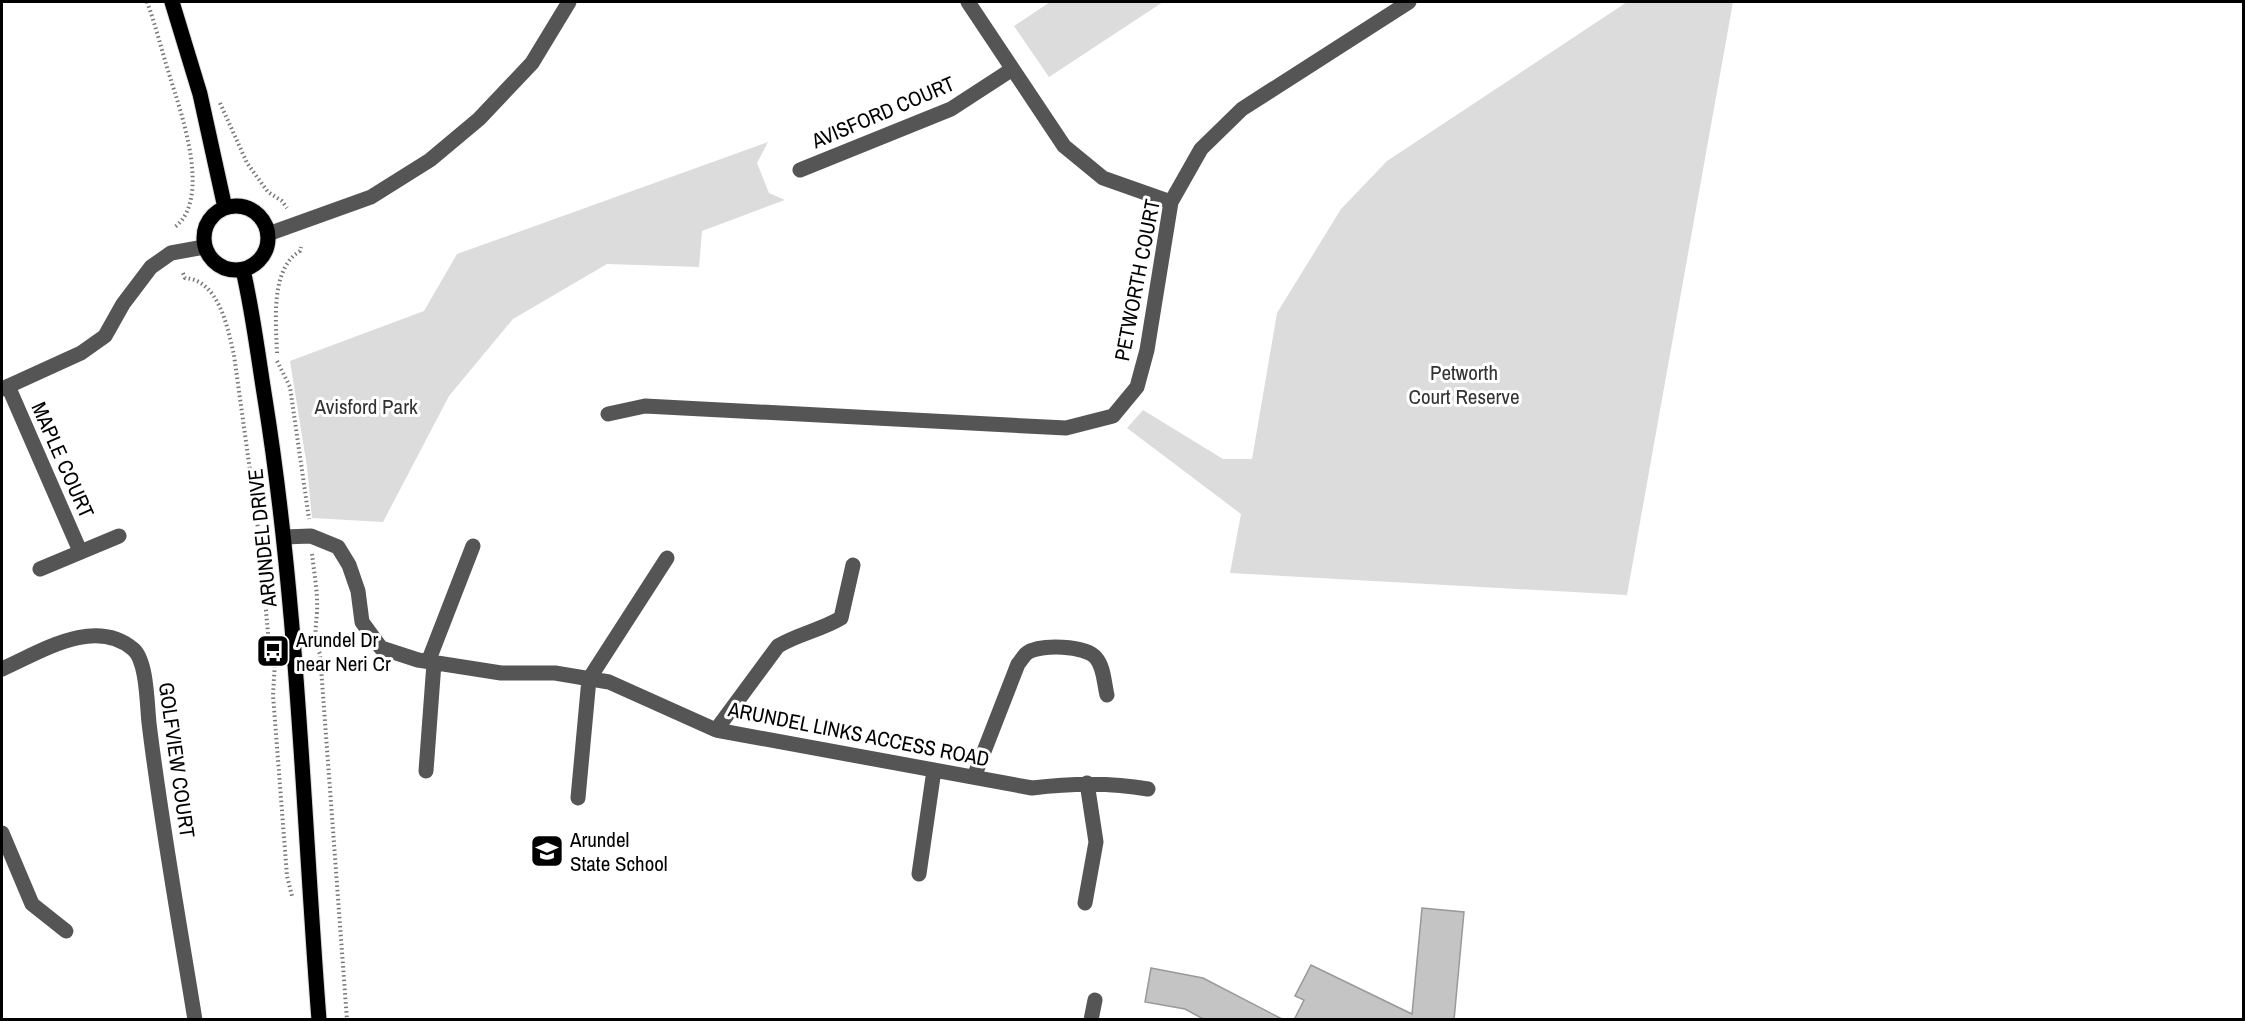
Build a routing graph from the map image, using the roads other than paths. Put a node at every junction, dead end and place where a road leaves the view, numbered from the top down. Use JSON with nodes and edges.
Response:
{"nodes":[{"id":1,"x":172,"y":2,"type":"edge"},
{"id":2,"x":569,"y":2,"type":"edge"},
{"id":3,"x":968,"y":2,"type":"edge"},
{"id":4,"x":1409,"y":2,"type":"edge"},
{"id":5,"x":1011,"y":70,"type":"junction"},
{"id":6,"x":800,"y":170,"type":"dead end"},
{"id":7,"x":1171,"y":202,"type":"junction"},
{"id":8,"x":225,"y":207,"type":"junction"},
{"id":9,"x":268,"y":234,"type":"junction"},
{"id":10,"x":204,"y":247,"type":"junction"},
{"id":11,"x":243,"y":270,"type":"junction"},
{"id":12,"x":5,"y":388,"type":"edge"},
{"id":13,"x":608,"y":414,"type":"dead end"},
{"id":14,"x":119,"y":536,"type":"dead end"},
{"id":15,"x":284,"y":537,"type":"junction"},
{"id":16,"x":473,"y":546,"type":"dead end"},
{"id":17,"x":80,"y":551,"type":"junction"},
{"id":18,"x":667,"y":558,"type":"dead end"},
{"id":19,"x":853,"y":565,"type":"dead end"},
{"id":20,"x":40,"y":569,"type":"dead end"},
{"id":21,"x":431,"y":662,"type":"junction"},
{"id":22,"x":2,"y":669,"type":"edge"},
{"id":23,"x":589,"y":679,"type":"junction"},
{"id":24,"x":1107,"y":695,"type":"dead end"},
{"id":25,"x":716,"y":730,"type":"junction"},
{"id":26,"x":934,"y":770,"type":"junction"},
{"id":27,"x":426,"y":771,"type":"dead end"},
{"id":28,"x":974,"y":777,"type":"junction"},
{"id":29,"x":1088,"y":783,"type":"junction"},
{"id":30,"x":1148,"y":789,"type":"dead end"},
{"id":31,"x":578,"y":798,"type":"dead end"},
{"id":32,"x":2,"y":834,"type":"edge"},
{"id":33,"x":920,"y":874,"type":"dead end"},
{"id":34,"x":1085,"y":903,"type":"dead end"},
{"id":35,"x":66,"y":931,"type":"dead end"},
{"id":36,"x":1095,"y":1000,"type":"dead end"},
{"id":37,"x":195,"y":1020,"type":"edge"},
{"id":38,"x":319,"y":1020,"type":"edge"},
{"id":39,"x":1091,"y":1020,"type":"edge"}],
"edges":[{"from":1,"to":8,"type":"main road"},
{"from":2,"to":9,"type":"street"},
{"from":3,"to":5,"type":"street"},
{"from":4,"to":7,"type":"street","name":"PETWORTH COURT"},
{"from":5,"to":6,"type":"street","name":"AVISFORD COURT"},
{"from":5,"to":7,"type":"street"},
{"from":7,"to":13,"type":"street","name":"PETWORTH COURT"},
{"from":8,"to":9,"type":"main road"},
{"from":8,"to":10,"type":"main road"},
{"from":9,"to":11,"type":"main road"},
{"from":10,"to":11,"type":"main road"},
{"from":10,"to":12,"type":"street"},
{"from":11,"to":15,"type":"main road","name":"ARUNDEL DRIVE"},
{"from":12,"to":17,"type":"street","name":"MAPLE COURT"},
{"from":14,"to":17,"type":"street","name":"MAPLE COURT"},
{"from":15,"to":21,"type":"street","name":"ARUNDEL LINKS ACCESS ROAD"},
{"from":15,"to":38,"type":"main road","name":"ARUNDEL DRIVE"},
{"from":16,"to":21,"type":"street"},
{"from":17,"to":20,"type":"street","name":"MAPLE COURT"},
{"from":18,"to":23,"type":"street"},
{"from":19,"to":25,"type":"street"},
{"from":21,"to":23,"type":"street","name":"ARUNDEL LINKS ACCESS ROAD"},
{"from":21,"to":27,"type":"street"},
{"from":22,"to":37,"type":"street","name":"GOLFVIEW COURT"},
{"from":23,"to":25,"type":"street","name":"ARUNDEL LINKS ACCESS ROAD"},
{"from":23,"to":31,"type":"street"},
{"from":24,"to":28,"type":"street"},
{"from":25,"to":26,"type":"street","name":"ARUNDEL LINKS ACCESS ROAD"},
{"from":26,"to":28,"type":"street","name":"ARUNDEL LINKS ACCESS ROAD"},
{"from":26,"to":33,"type":"street"},
{"from":28,"to":29,"type":"street","name":"ARUNDEL LINKS ACCESS ROAD"},
{"from":29,"to":30,"type":"street","name":"ARUNDEL LINKS ACCESS ROAD"},
{"from":29,"to":34,"type":"street"},
{"from":32,"to":35,"type":"street"},
{"from":36,"to":39,"type":"street"}]}
